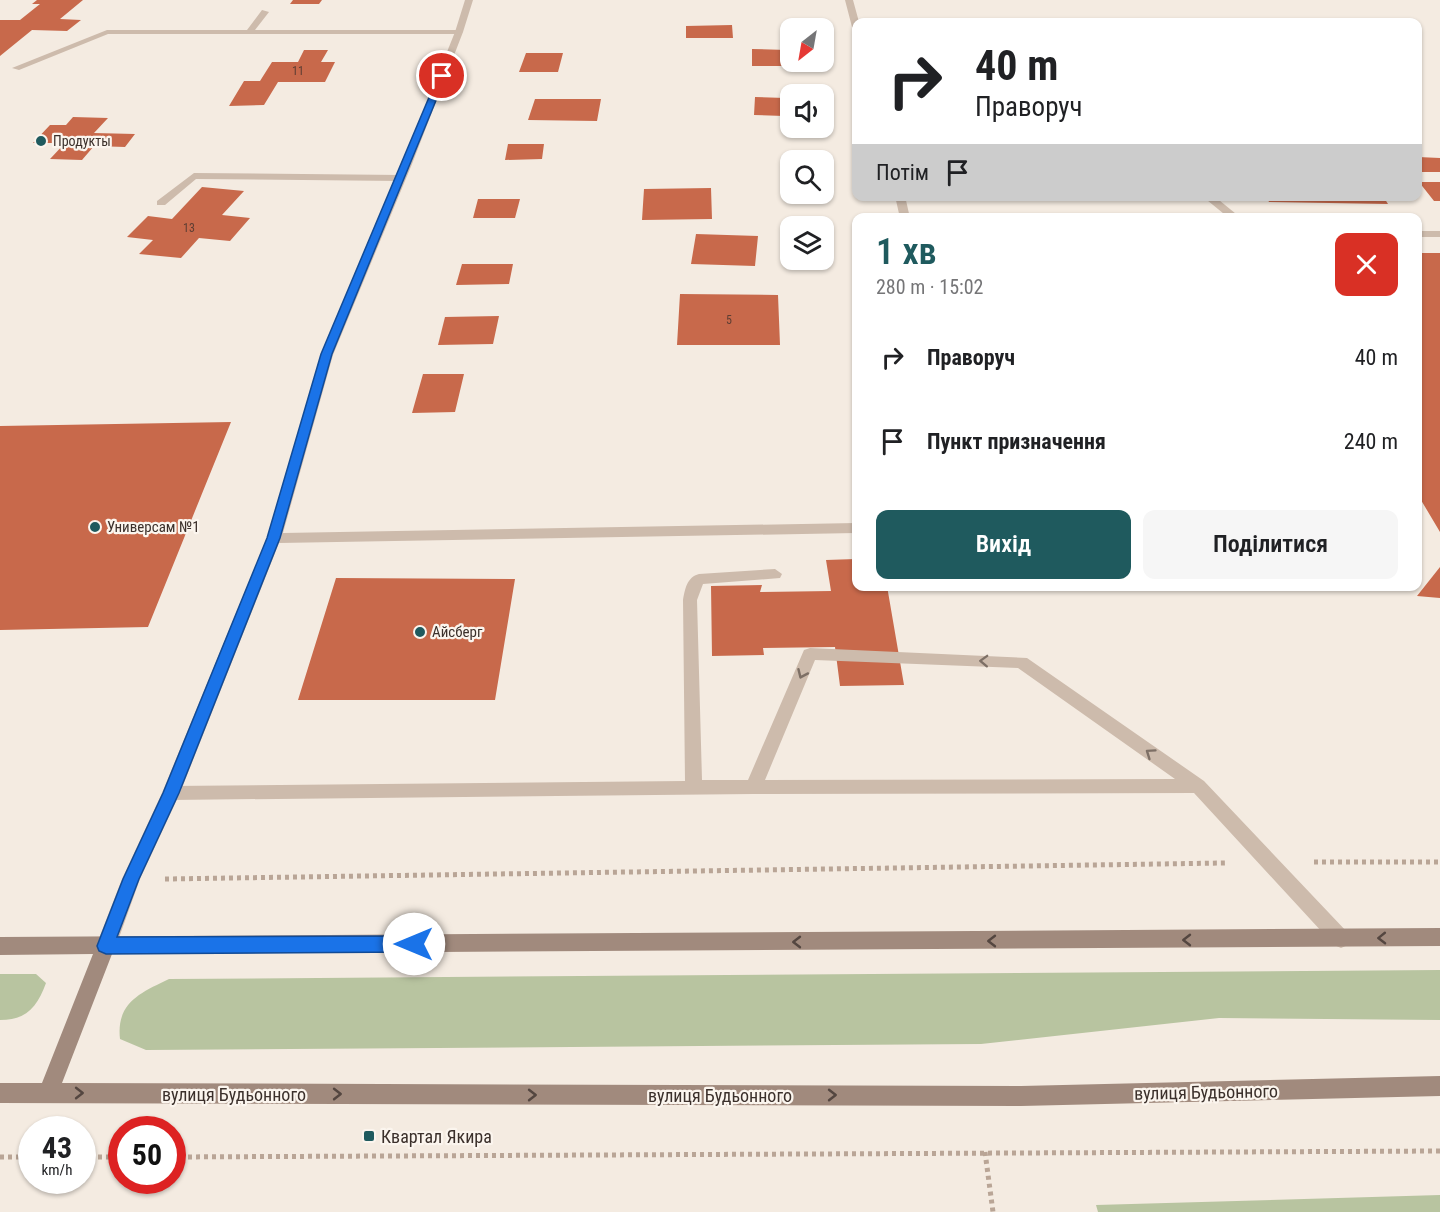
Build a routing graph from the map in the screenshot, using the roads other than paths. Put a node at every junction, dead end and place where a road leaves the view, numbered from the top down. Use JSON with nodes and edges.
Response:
{"nodes":[{"id":1,"x":469,"y":0,"type":"edge"},
{"id":2,"x":849,"y":0,"type":"edge"},
{"id":3,"x":265,"y":12,"type":"dead end"},
{"id":4,"x":854,"y":18,"type":"edge"},
{"id":5,"x":459,"y":32,"type":"junction"},
{"id":6,"x":248,"y":33,"type":"junction"},
{"id":7,"x":16,"y":68,"type":"dead end"},
{"id":8,"x":401,"y":178,"type":"junction"},
{"id":9,"x":1214,"y":201,"type":"edge"},
{"id":10,"x":161,"y":203,"type":"dead end"},
{"id":11,"x":1229,"y":213,"type":"edge"},
{"id":12,"x":1422,"y":234,"type":"edge"},
{"id":13,"x":1440,"y":234,"type":"edge"},
{"id":14,"x":852,"y":528,"type":"edge"},
{"id":15,"x":274,"y":538,"type":"junction"},
{"id":16,"x":775,"y":574,"type":"dead end"},
{"id":17,"x":1198,"y":786,"type":"junction"},
{"id":18,"x":753,"y":787,"type":"junction"},
{"id":19,"x":694,"y":788,"type":"junction"},
{"id":20,"x":171,"y":793,"type":"junction"},
{"id":21,"x":1440,"y":937,"type":"edge"},
{"id":22,"x":1341,"y":939,"type":"junction"},
{"id":23,"x":0,"y":946,"type":"edge"},
{"id":24,"x":106,"y":946,"type":"junction"},
{"id":25,"x":1440,"y":1086,"type":"edge"},
{"id":26,"x":0,"y":1093,"type":"edge"},
{"id":27,"x":48,"y":1093,"type":"junction"}],
"edges":[{"from":1,"to":5,"type":"street"},
{"from":2,"to":4,"type":"street"},
{"from":3,"to":6,"type":"street"},
{"from":5,"to":6,"type":"street"},
{"from":5,"to":8,"type":"street"},
{"from":6,"to":7,"type":"street"},
{"from":8,"to":10,"type":"street"},
{"from":8,"to":15,"type":"street"},
{"from":9,"to":11,"type":"street"},
{"from":12,"to":13,"type":"street"},
{"from":14,"to":15,"type":"street"},
{"from":15,"to":20,"type":"street"},
{"from":16,"to":19,"type":"street"},
{"from":17,"to":18,"type":"street"},
{"from":17,"to":18,"type":"street","one_way":true},
{"from":17,"to":22,"type":"street"},
{"from":18,"to":19,"type":"street"},
{"from":19,"to":20,"type":"street"},
{"from":20,"to":24,"type":"street"},
{"from":21,"to":22,"type":"main road","one_way":true},
{"from":22,"to":24,"type":"main road","one_way":true},
{"from":23,"to":24,"type":"main road"},
{"from":24,"to":27,"type":"main road"},
{"from":27,"to":25,"type":"main road","name":"вулиця Будьонного","one_way":true},
{"from":26,"to":27,"type":"main road","name":"вулиця Будьонного"}]}
